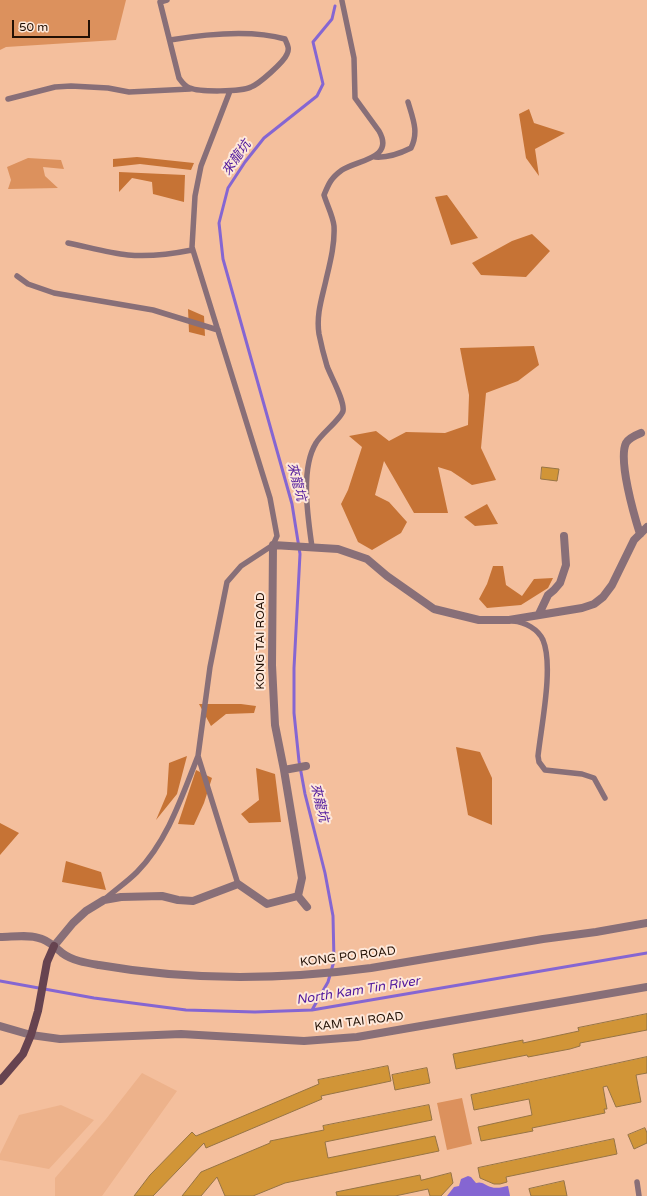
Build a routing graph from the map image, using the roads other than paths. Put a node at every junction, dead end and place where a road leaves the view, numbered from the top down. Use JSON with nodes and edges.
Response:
{"nodes":[{"id":1,"x":167,"y":0,"type":"edge"},
{"id":2,"x":342,"y":1,"type":"edge"},
{"id":3,"x":170,"y":40,"type":"junction"},
{"id":4,"x":190,"y":89,"type":"junction"},
{"id":5,"x":230,"y":92,"type":"junction"},
{"id":6,"x":8,"y":98,"type":"dead end"},
{"id":7,"x":408,"y":102,"type":"dead end"},
{"id":8,"x":375,"y":157,"type":"junction"},
{"id":9,"x":68,"y":244,"type":"dead end"},
{"id":10,"x":192,"y":250,"type":"junction"},
{"id":11,"x":17,"y":276,"type":"dead end"},
{"id":12,"x":218,"y":330,"type":"junction"},
{"id":13,"x":641,"y":433,"type":"dead end"},
{"id":14,"x":647,"y":528,"type":"edge"},
{"id":15,"x":640,"y":534,"type":"junction"},
{"id":16,"x":564,"y":536,"type":"dead end"},
{"id":17,"x":273,"y":545,"type":"junction"},
{"id":18,"x":308,"y":547,"type":"junction"},
{"id":19,"x":539,"y":614,"type":"junction"},
{"id":20,"x":509,"y":620,"type":"junction"},
{"id":21,"x":198,"y":756,"type":"junction"},
{"id":22,"x":306,"y":766,"type":"dead end"},
{"id":23,"x":284,"y":770,"type":"junction"},
{"id":24,"x":605,"y":798,"type":"dead end"},
{"id":25,"x":238,"y":884,"type":"junction"},
{"id":26,"x":298,"y":896,"type":"junction"},
{"id":27,"x":104,"y":900,"type":"junction"},
{"id":28,"x":307,"y":907,"type":"dead end"},
{"id":29,"x":647,"y":923,"type":"edge"},
{"id":30,"x":0,"y":937,"type":"edge"},
{"id":31,"x":54,"y":946,"type":"junction"},
{"id":32,"x":647,"y":987,"type":"edge"},
{"id":33,"x":0,"y":1026,"type":"edge"},
{"id":34,"x":31,"y":1035,"type":"junction"},
{"id":35,"x":0,"y":1081,"type":"edge"},
{"id":36,"x":637,"y":1182,"type":"dead end"},
{"id":37,"x":639,"y":1196,"type":"edge"}],
"edges":[{"from":1,"to":3,"type":"lane"},
{"from":2,"to":8,"type":"lane"},
{"from":3,"to":4,"type":"lane"},
{"from":3,"to":5,"type":"lane"},
{"from":4,"to":5,"type":"lane"},
{"from":4,"to":6,"type":"lane"},
{"from":5,"to":10,"type":"lane"},
{"from":7,"to":8,"type":"lane"},
{"from":8,"to":18,"type":"lane"},
{"from":9,"to":10,"type":"lane"},
{"from":10,"to":12,"type":"lane"},
{"from":11,"to":12,"type":"lane"},
{"from":12,"to":17,"type":"lane"},
{"from":13,"to":15,"type":"street"},
{"from":14,"to":15,"type":"street"},
{"from":15,"to":19,"type":"street"},
{"from":16,"to":19,"type":"street"},
{"from":17,"to":18,"type":"street"},
{"from":17,"to":21,"type":"lane"},
{"from":17,"to":23,"type":"street","name":"KONG TAI ROAD"},
{"from":18,"to":20,"type":"street"},
{"from":19,"to":20,"type":"street"},
{"from":20,"to":24,"type":"lane"},
{"from":21,"to":25,"type":"lane"},
{"from":21,"to":27,"type":"lane"},
{"from":22,"to":23,"type":"street"},
{"from":23,"to":26,"type":"street","name":"KONG TAI ROAD"},
{"from":25,"to":26,"type":"street"},
{"from":25,"to":27,"type":"street"},
{"from":26,"to":28,"type":"street"},
{"from":27,"to":31,"type":"street"},
{"from":29,"to":31,"type":"street","name":"KONG PO ROAD"},
{"from":30,"to":31,"type":"street","name":"KONG PO ROAD"},
{"from":31,"to":34,"type":"street"},
{"from":32,"to":34,"type":"street","name":"KAM TAI ROAD"},
{"from":33,"to":34,"type":"street","name":"KAM TAI ROAD"},
{"from":34,"to":35,"type":"street"},
{"from":36,"to":37,"type":"lane"}]}
